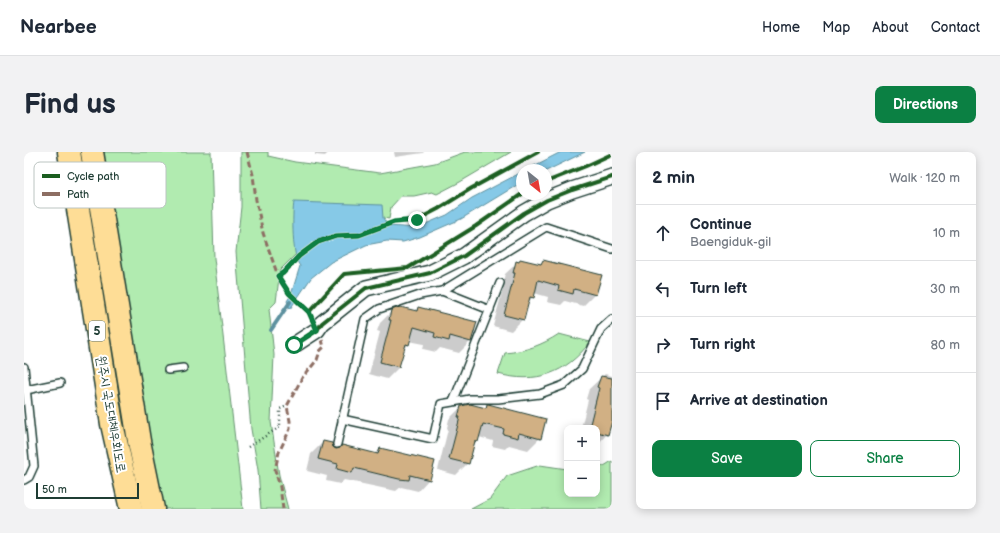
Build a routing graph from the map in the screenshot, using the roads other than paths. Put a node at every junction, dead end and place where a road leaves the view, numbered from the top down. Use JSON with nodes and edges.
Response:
{"nodes":[{"id":1,"x":69,"y":152,"type":"edge"},
{"id":2,"x":92,"y":152,"type":"edge"},
{"id":3,"x":71,"y":162,"type":"edge"},
{"id":4,"x":94,"y":162,"type":"edge"},
{"id":5,"x":612,"y":177,"type":"edge"},
{"id":6,"x":78,"y":208,"type":"edge"},
{"id":7,"x":101,"y":208,"type":"edge"},
{"id":8,"x":612,"y":249,"type":"edge"},
{"id":9,"x":500,"y":283,"type":"dead end"},
{"id":10,"x":442,"y":291,"type":"junction"},
{"id":11,"x":490,"y":310,"type":"junction"},
{"id":12,"x":612,"y":319,"type":"edge"},
{"id":13,"x":294,"y":345,"type":"dead end"},
{"id":14,"x":24,"y":367,"type":"edge"},
{"id":15,"x":183,"y":368,"type":"dead end"},
{"id":16,"x":168,"y":370,"type":"dead end"},
{"id":17,"x":60,"y":383,"type":"dead end"},
{"id":18,"x":26,"y":390,"type":"junction"},
{"id":19,"x":453,"y":402,"type":"junction"},
{"id":20,"x":342,"y":419,"type":"junction"},
{"id":21,"x":337,"y":444,"type":"dead end"},
{"id":22,"x":24,"y":480,"type":"edge"},
{"id":23,"x":131,"y":509,"type":"edge"},
{"id":24,"x":153,"y":509,"type":"edge"}],
"edges":[{"from":1,"to":3,"type":"highway","name":"원주시 국도대체우회도로","number":"5"},
{"from":2,"to":4,"type":"highway","name":"원주시 국도대체우회도로","number":"5"},
{"from":5,"to":13,"type":"street"},
{"from":6,"to":23,"type":"highway","name":"원주시 국도대체우회도로","number":"5"},
{"from":7,"to":24,"type":"highway","name":"원주시 국도대체우회도로","number":"5"},
{"from":8,"to":10,"type":"lane"},
{"from":9,"to":11,"type":"lane"},
{"from":10,"to":11,"type":"lane"},
{"from":10,"to":20,"type":"lane"},
{"from":11,"to":19,"type":"lane"},
{"from":12,"to":19,"type":"lane"},
{"from":14,"to":18,"type":"lane"},
{"from":15,"to":16,"type":"lane"},
{"from":17,"to":18,"type":"lane"},
{"from":18,"to":22,"type":"lane"},
{"from":19,"to":20,"type":"lane"},
{"from":20,"to":21,"type":"lane"}]}
